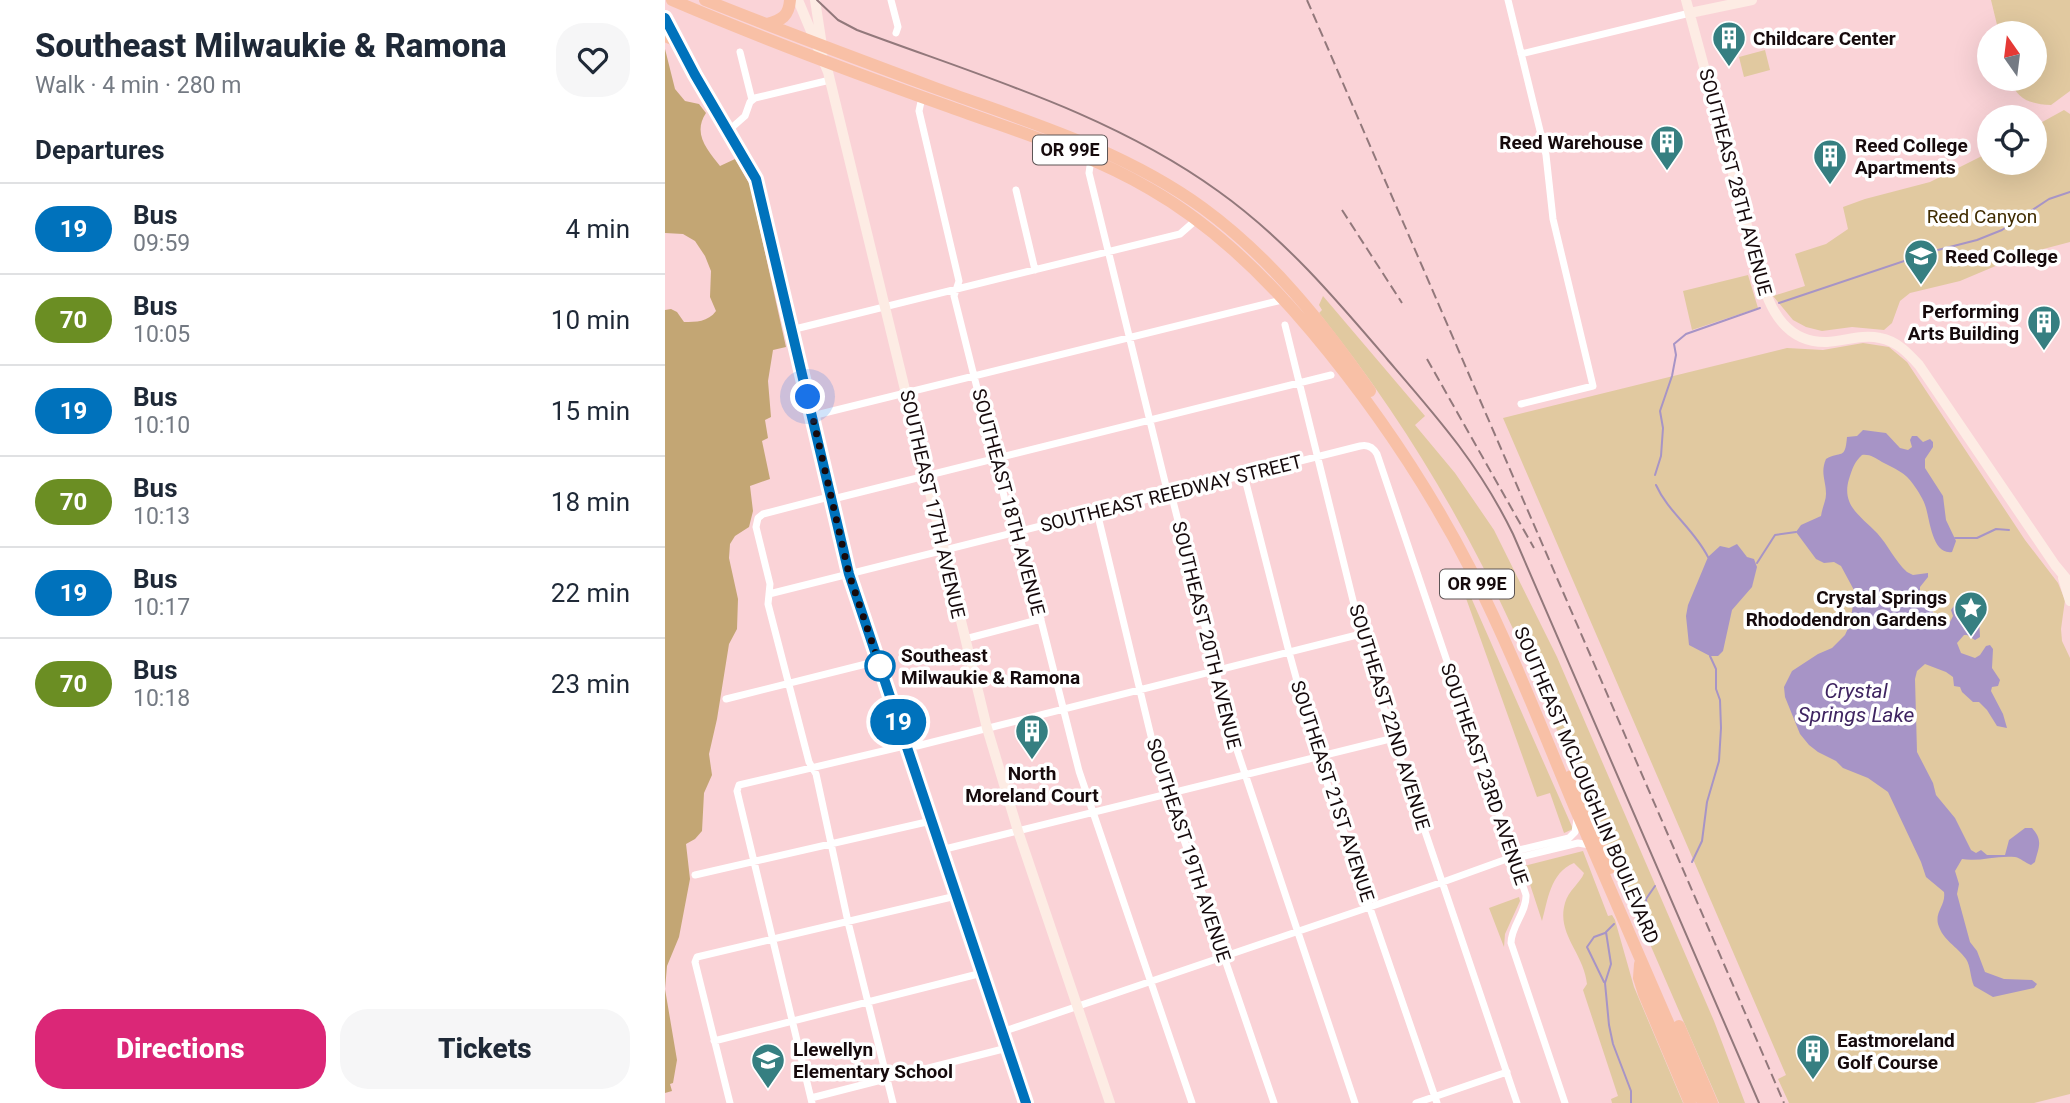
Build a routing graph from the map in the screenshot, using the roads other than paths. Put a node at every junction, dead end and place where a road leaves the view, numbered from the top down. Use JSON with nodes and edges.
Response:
{"nodes":[{"id":1,"x":672,"y":0,"type":"edge"},
{"id":2,"x":705,"y":0,"type":"edge"},
{"id":3,"x":790,"y":0,"type":"edge"},
{"id":4,"x":798,"y":0,"type":"edge"},
{"id":5,"x":815,"y":0,"type":"edge"},
{"id":6,"x":891,"y":0,"type":"edge"},
{"id":7,"x":1508,"y":0,"type":"edge"},
{"id":8,"x":1686,"y":0,"type":"edge"},
{"id":9,"x":1752,"y":0,"type":"edge"},
{"id":10,"x":1690,"y":13,"type":"junction"},
{"id":11,"x":665,"y":18,"type":"edge"},
{"id":12,"x":767,"y":24,"type":"junction"},
{"id":13,"x":896,"y":33,"type":"dead end"},
{"id":14,"x":671,"y":38,"type":"edge"},
{"id":15,"x":819,"y":44,"type":"junction"},
{"id":16,"x":740,"y":52,"type":"dead end"},
{"id":17,"x":1521,"y":54,"type":"junction"},
{"id":18,"x":824,"y":60,"type":"junction"},
{"id":19,"x":830,"y":79,"type":"junction"},
{"id":20,"x":922,"y":97,"type":"junction"},
{"id":21,"x":752,"y":100,"type":"junction"},
{"id":22,"x":728,"y":131,"type":"junction"},
{"id":23,"x":1091,"y":159,"type":"junction"},
{"id":24,"x":1016,"y":190,"type":"dead end"},
{"id":25,"x":1196,"y":220,"type":"junction"},
{"id":26,"x":1109,"y":252,"type":"junction"},
{"id":27,"x":1035,"y":270,"type":"junction"},
{"id":28,"x":956,"y":290,"type":"junction"},
{"id":29,"x":1296,"y":296,"type":"junction"},
{"id":30,"x":1283,"y":299,"type":"junction"},
{"id":31,"x":886,"y":307,"type":"junction"},
{"id":32,"x":1285,"y":325,"type":"dead end"},
{"id":33,"x":790,"y":330,"type":"junction"},
{"id":34,"x":1130,"y":337,"type":"junction"},
{"id":35,"x":1331,"y":375,"type":"dead end"},
{"id":36,"x":975,"y":376,"type":"junction"},
{"id":37,"x":1299,"y":382,"type":"junction"},
{"id":38,"x":907,"y":393,"type":"junction"},
{"id":39,"x":1521,"y":404,"type":"dead end"},
{"id":40,"x":812,"y":416,"type":"junction"},
{"id":41,"x":1151,"y":420,"type":"junction"},
{"id":42,"x":1370,"y":446,"type":"joint"},
{"id":43,"x":1318,"y":457,"type":"junction"},
{"id":44,"x":996,"y":458,"type":"junction"},
{"id":45,"x":1244,"y":475,"type":"junction"},
{"id":46,"x":926,"y":476,"type":"junction"},
{"id":47,"x":1170,"y":494,"type":"junction"},
{"id":48,"x":831,"y":498,"type":"junction"},
{"id":49,"x":1097,"y":512,"type":"junction"},
{"id":50,"x":1017,"y":532,"type":"junction"},
{"id":51,"x":943,"y":551,"type":"junction"},
{"id":52,"x":849,"y":574,"type":"junction"},
{"id":53,"x":2061,"y":574,"type":"junction"},
{"id":54,"x":2070,"y":583,"type":"edge"},
{"id":55,"x":769,"y":594,"type":"junction"},
{"id":56,"x":2070,"y":601,"type":"edge"},
{"id":57,"x":1041,"y":619,"type":"junction"},
{"id":58,"x":1361,"y":634,"type":"junction"},
{"id":59,"x":965,"y":639,"type":"junction"},
{"id":60,"x":1289,"y":652,"type":"junction"},
{"id":61,"x":878,"y":661,"type":"junction"},
{"id":62,"x":1216,"y":670,"type":"junction"},
{"id":63,"x":789,"y":683,"type":"junction"},
{"id":64,"x":1141,"y":689,"type":"junction"},
{"id":65,"x":726,"y":699,"type":"dead end"},
{"id":66,"x":1063,"y":709,"type":"junction"},
{"id":67,"x":987,"y":729,"type":"junction"},
{"id":68,"x":1394,"y":738,"type":"junction"},
{"id":69,"x":907,"y":747,"type":"junction"},
{"id":70,"x":1318,"y":757,"type":"junction"},
{"id":71,"x":812,"y":768,"type":"junction"},
{"id":72,"x":1244,"y":775,"type":"junction"},
{"id":73,"x":1169,"y":794,"type":"junction"},
{"id":74,"x":1093,"y":813,"type":"junction"},
{"id":75,"x":1577,"y":814,"type":"junction"},
{"id":76,"x":931,"y":821,"type":"junction"},
{"id":77,"x":1018,"y":831,"type":"junction"},
{"id":78,"x":830,"y":844,"type":"junction"},
{"id":79,"x":1591,"y":845,"type":"junction"},
{"id":80,"x":941,"y":850,"type":"junction"},
{"id":81,"x":1513,"y":856,"type":"junction"},
{"id":82,"x":754,"y":862,"type":"junction"},
{"id":83,"x":695,"y":875,"type":"dead end"},
{"id":84,"x":1443,"y":882,"type":"junction"},
{"id":85,"x":956,"y":896,"type":"junction"},
{"id":86,"x":1370,"y":907,"type":"junction"},
{"id":87,"x":1627,"y":919,"type":"junction"},
{"id":88,"x":848,"y":922,"type":"junction"},
{"id":89,"x":1296,"y":931,"type":"junction"},
{"id":90,"x":772,"y":939,"type":"junction"},
{"id":91,"x":1224,"y":956,"type":"junction"},
{"id":92,"x":1641,"y":960,"type":"junction"},
{"id":93,"x":982,"y":973,"type":"junction"},
{"id":94,"x":1151,"y":982,"type":"junction"},
{"id":95,"x":867,"y":1002,"type":"junction"},
{"id":96,"x":1077,"y":1007,"type":"junction"},
{"id":97,"x":791,"y":1021,"type":"junction"},
{"id":98,"x":1002,"y":1032,"type":"junction"},
{"id":99,"x":714,"y":1041,"type":"junction"},
{"id":100,"x":1007,"y":1048,"type":"junction"},
{"id":101,"x":1507,"y":1072,"type":"junction"},
{"id":102,"x":887,"y":1079,"type":"junction"},
{"id":103,"x":1436,"y":1100,"type":"edge"},
{"id":104,"x":811,"y":1101,"type":"edge"},
{"id":105,"x":730,"y":1103,"type":"edge"},
{"id":106,"x":893,"y":1103,"type":"edge"},
{"id":107,"x":1026,"y":1103,"type":"edge"},
{"id":108,"x":1110,"y":1103,"type":"edge"},
{"id":109,"x":1192,"y":1103,"type":"edge"},
{"id":110,"x":1274,"y":1103,"type":"edge"},
{"id":111,"x":1355,"y":1103,"type":"edge"},
{"id":112,"x":1416,"y":1103,"type":"edge"},
{"id":113,"x":1517,"y":1103,"type":"edge"},
{"id":114,"x":1565,"y":1103,"type":"edge"},
{"id":115,"x":1690,"y":1103,"type":"edge"},
{"id":116,"x":1703,"y":1103,"type":"edge"},
{"id":117,"x":1712,"y":1103,"type":"edge"}],
"edges":[{"from":1,"to":18,"type":"highway","name":"SOUTHEAST MCLOUGHLIN BOULEVARD","number":"OR 99E"},
{"from":2,"to":12,"type":"highway","name":"SOUTHEAST MCLOUGHLIN BOULEVARD","number":"OR 99E"},
{"from":3,"to":12,"type":"highway"},
{"from":4,"to":15,"type":"street","name":"SOUTHEAST 17TH AVENUE"},
{"from":5,"to":15,"type":"street","name":"SOUTHEAST 17TH AVENUE"},
{"from":6,"to":13,"type":"street"},
{"from":7,"to":17,"type":"street"},
{"from":8,"to":10,"type":"street","name":"SOUTHEAST 28TH AVENUE"},
{"from":9,"to":10,"type":"street"},
{"from":10,"to":17,"type":"street"},
{"from":10,"to":53,"type":"street","name":"SOUTHEAST 28TH AVENUE"},
{"from":11,"to":14,"type":"street"},
{"from":12,"to":15,"type":"highway","name":"SOUTHEAST MCLOUGHLIN BOULEVARD","number":"OR 99E"},
{"from":14,"to":22,"type":"street"},
{"from":15,"to":18,"type":"street","name":"SOUTHEAST 17TH AVENUE"},
{"from":15,"to":29,"type":"highway","name":"SOUTHEAST MCLOUGHLIN BOULEVARD","number":"OR 99E"},
{"from":16,"to":21,"type":"street"},
{"from":17,"to":39,"type":"street"},
{"from":18,"to":19,"type":"street","name":"SOUTHEAST 17TH AVENUE"},
{"from":18,"to":20,"type":"highway","name":"SOUTHEAST MCLOUGHLIN BOULEVARD","number":"OR 99E"},
{"from":19,"to":21,"type":"street"},
{"from":19,"to":31,"type":"street","name":"SOUTHEAST 17TH AVENUE"},
{"from":20,"to":23,"type":"highway","name":"SOUTHEAST MCLOUGHLIN BOULEVARD","number":"OR 99E"},
{"from":20,"to":28,"type":"street","name":"SOUTHEAST 18TH AVENUE"},
{"from":21,"to":22,"type":"street"},
{"from":22,"to":33,"type":"street"},
{"from":23,"to":25,"type":"highway","name":"SOUTHEAST MCLOUGHLIN BOULEVARD","number":"OR 99E"},
{"from":23,"to":26,"type":"street","name":"SOUTHEAST 20TH AVENUE"},
{"from":24,"to":27,"type":"street"},
{"from":25,"to":26,"type":"street"},
{"from":25,"to":30,"type":"highway","name":"SOUTHEAST MCLOUGHLIN BOULEVARD","number":"OR 99E"},
{"from":26,"to":27,"type":"street"},
{"from":26,"to":34,"type":"street","name":"SOUTHEAST 20TH AVENUE"},
{"from":27,"to":28,"type":"street"},
{"from":28,"to":31,"type":"street"},
{"from":28,"to":36,"type":"street","name":"SOUTHEAST 18TH AVENUE"},
{"from":29,"to":30,"type":"street"},
{"from":29,"to":87,"type":"highway","name":"SOUTHEAST MCLOUGHLIN BOULEVARD","number":"OR 99E"},
{"from":30,"to":34,"type":"street"},
{"from":30,"to":75,"type":"highway","name":"SOUTHEAST MCLOUGHLIN BOULEVARD","number":"OR 99E"},
{"from":31,"to":33,"type":"street"},
{"from":31,"to":38,"type":"street","name":"SOUTHEAST 17TH AVENUE"},
{"from":32,"to":37,"type":"street","name":"SOUTHEAST 22ND AVENUE"},
{"from":33,"to":40,"type":"street"},
{"from":34,"to":36,"type":"street"},
{"from":34,"to":41,"type":"street","name":"SOUTHEAST 20TH AVENUE"},
{"from":35,"to":37,"type":"street"},
{"from":36,"to":38,"type":"street"},
{"from":36,"to":44,"type":"street","name":"SOUTHEAST 18TH AVENUE"},
{"from":37,"to":41,"type":"street"},
{"from":37,"to":43,"type":"street","name":"SOUTHEAST 22ND AVENUE"},
{"from":38,"to":40,"type":"street"},
{"from":38,"to":46,"type":"street","name":"SOUTHEAST 17TH AVENUE"},
{"from":40,"to":48,"type":"street"},
{"from":41,"to":44,"type":"street"},
{"from":41,"to":47,"type":"street","name":"SOUTHEAST 20TH AVENUE"},
{"from":42,"to":43,"type":"street","name":"SOUTHEAST REEDWAY STREET"},
{"from":42,"to":81,"type":"street","name":"SOUTHEAST 23RD AVENUE"},
{"from":43,"to":45,"type":"street","name":"SOUTHEAST REEDWAY STREET"},
{"from":43,"to":58,"type":"street","name":"SOUTHEAST 22ND AVENUE"},
{"from":44,"to":46,"type":"street"},
{"from":44,"to":50,"type":"street","name":"SOUTHEAST 18TH AVENUE"},
{"from":45,"to":47,"type":"street","name":"SOUTHEAST REEDWAY STREET"},
{"from":45,"to":60,"type":"street","name":"SOUTHEAST 21ST AVENUE"},
{"from":46,"to":48,"type":"street"},
{"from":46,"to":51,"type":"street","name":"SOUTHEAST 17TH AVENUE"},
{"from":47,"to":49,"type":"street","name":"SOUTHEAST REEDWAY STREET"},
{"from":47,"to":62,"type":"street","name":"SOUTHEAST 20TH AVENUE"},
{"from":48,"to":52,"type":"street"},
{"from":48,"to":55,"type":"street"},
{"from":49,"to":50,"type":"street","name":"SOUTHEAST REEDWAY STREET"},
{"from":49,"to":64,"type":"street","name":"SOUTHEAST 19TH AVENUE"},
{"from":50,"to":51,"type":"street","name":"SOUTHEAST REEDWAY STREET"},
{"from":50,"to":57,"type":"street","name":"SOUTHEAST 18TH AVENUE"},
{"from":51,"to":52,"type":"street","name":"SOUTHEAST REEDWAY STREET"},
{"from":51,"to":59,"type":"street","name":"SOUTHEAST 17TH AVENUE"},
{"from":52,"to":55,"type":"street","name":"SOUTHEAST REEDWAY STREET"},
{"from":52,"to":61,"type":"street"},
{"from":53,"to":54,"type":"street","name":"SOUTHEAST 28TH AVENUE"},
{"from":53,"to":56,"type":"street"},
{"from":55,"to":63,"type":"street"},
{"from":57,"to":59,"type":"street"},
{"from":57,"to":66,"type":"street","name":"SOUTHEAST 18TH AVENUE"},
{"from":58,"to":60,"type":"street"},
{"from":58,"to":68,"type":"street","name":"SOUTHEAST 22ND AVENUE"},
{"from":59,"to":67,"type":"street","name":"SOUTHEAST 17TH AVENUE"},
{"from":60,"to":62,"type":"street"},
{"from":60,"to":70,"type":"street","name":"SOUTHEAST 21ST AVENUE"},
{"from":61,"to":63,"type":"street"},
{"from":61,"to":69,"type":"street"},
{"from":62,"to":64,"type":"street"},
{"from":62,"to":72,"type":"street","name":"SOUTHEAST 20TH AVENUE"},
{"from":63,"to":65,"type":"street"},
{"from":63,"to":71,"type":"street"},
{"from":64,"to":66,"type":"street"},
{"from":64,"to":73,"type":"street","name":"SOUTHEAST 19TH AVENUE"},
{"from":66,"to":67,"type":"street"},
{"from":66,"to":74,"type":"street","name":"SOUTHEAST 18TH AVENUE"},
{"from":67,"to":69,"type":"street"},
{"from":67,"to":77,"type":"street","name":"SOUTHEAST 17TH AVENUE"},
{"from":68,"to":70,"type":"street"},
{"from":68,"to":84,"type":"street","name":"SOUTHEAST 22ND AVENUE"},
{"from":69,"to":71,"type":"street"},
{"from":69,"to":76,"type":"street"},
{"from":70,"to":72,"type":"street"},
{"from":70,"to":86,"type":"street","name":"SOUTHEAST 21ST AVENUE"},
{"from":71,"to":78,"type":"street"},
{"from":71,"to":82,"type":"street"},
{"from":72,"to":73,"type":"street"},
{"from":72,"to":89,"type":"street","name":"SOUTHEAST 20TH AVENUE"},
{"from":73,"to":74,"type":"street"},
{"from":73,"to":91,"type":"street","name":"SOUTHEAST 19TH AVENUE"},
{"from":74,"to":77,"type":"street"},
{"from":74,"to":94,"type":"street","name":"SOUTHEAST 18TH AVENUE"},
{"from":75,"to":79,"type":"highway","name":"SOUTHEAST MCLOUGHLIN BOULEVARD","number":"OR 99E"},
{"from":75,"to":81,"type":"street"},
{"from":76,"to":78,"type":"street"},
{"from":76,"to":80,"type":"street"},
{"from":77,"to":80,"type":"street"},
{"from":77,"to":96,"type":"street","name":"SOUTHEAST 17TH AVENUE"},
{"from":78,"to":82,"type":"street"},
{"from":78,"to":88,"type":"street"},
{"from":79,"to":81,"type":"street"},
{"from":79,"to":87,"type":"highway","name":"SOUTHEAST MCLOUGHLIN BOULEVARD","number":"OR 99E"},
{"from":80,"to":85,"type":"street"},
{"from":81,"to":84,"type":"street"},
{"from":81,"to":114,"type":"street","name":"SOUTHEAST 23RD AVENUE"},
{"from":82,"to":83,"type":"street"},
{"from":82,"to":90,"type":"street"},
{"from":84,"to":86,"type":"street"},
{"from":84,"to":101,"type":"street","name":"SOUTHEAST 22ND AVENUE"},
{"from":85,"to":88,"type":"street"},
{"from":85,"to":93,"type":"street"},
{"from":86,"to":89,"type":"street"},
{"from":86,"to":103,"type":"street","name":"SOUTHEAST 21ST AVENUE"},
{"from":87,"to":92,"type":"highway","name":"SOUTHEAST MCLOUGHLIN BOULEVARD","number":"OR 99E"},
{"from":87,"to":117,"type":"highway","name":"SOUTHEAST MCLOUGHLIN BOULEVARD","number":"OR 99E"},
{"from":88,"to":90,"type":"street"},
{"from":88,"to":95,"type":"street"},
{"from":89,"to":91,"type":"street"},
{"from":89,"to":111,"type":"street","name":"SOUTHEAST 20TH AVENUE"},
{"from":90,"to":97,"type":"street"},
{"from":90,"to":99,"type":"street"},
{"from":91,"to":94,"type":"street"},
{"from":91,"to":110,"type":"street","name":"SOUTHEAST 19TH AVENUE"},
{"from":92,"to":115,"type":"highway"},
{"from":92,"to":116,"type":"highway","name":"SOUTHEAST MCLOUGHLIN BOULEVARD","number":"OR 99E"},
{"from":93,"to":95,"type":"street"},
{"from":93,"to":98,"type":"street"},
{"from":94,"to":96,"type":"street"},
{"from":94,"to":109,"type":"street","name":"SOUTHEAST 18TH AVENUE"},
{"from":95,"to":97,"type":"street"},
{"from":95,"to":102,"type":"street"},
{"from":96,"to":98,"type":"street"},
{"from":96,"to":108,"type":"street","name":"SOUTHEAST 17TH AVENUE"},
{"from":97,"to":99,"type":"street"},
{"from":97,"to":104,"type":"street"},
{"from":98,"to":100,"type":"street"},
{"from":99,"to":105,"type":"street"},
{"from":100,"to":102,"type":"street"},
{"from":100,"to":107,"type":"street"},
{"from":101,"to":103,"type":"street"},
{"from":101,"to":113,"type":"street","name":"SOUTHEAST 22ND AVENUE"},
{"from":102,"to":104,"type":"street"},
{"from":102,"to":106,"type":"street"},
{"from":103,"to":112,"type":"street"}]}
